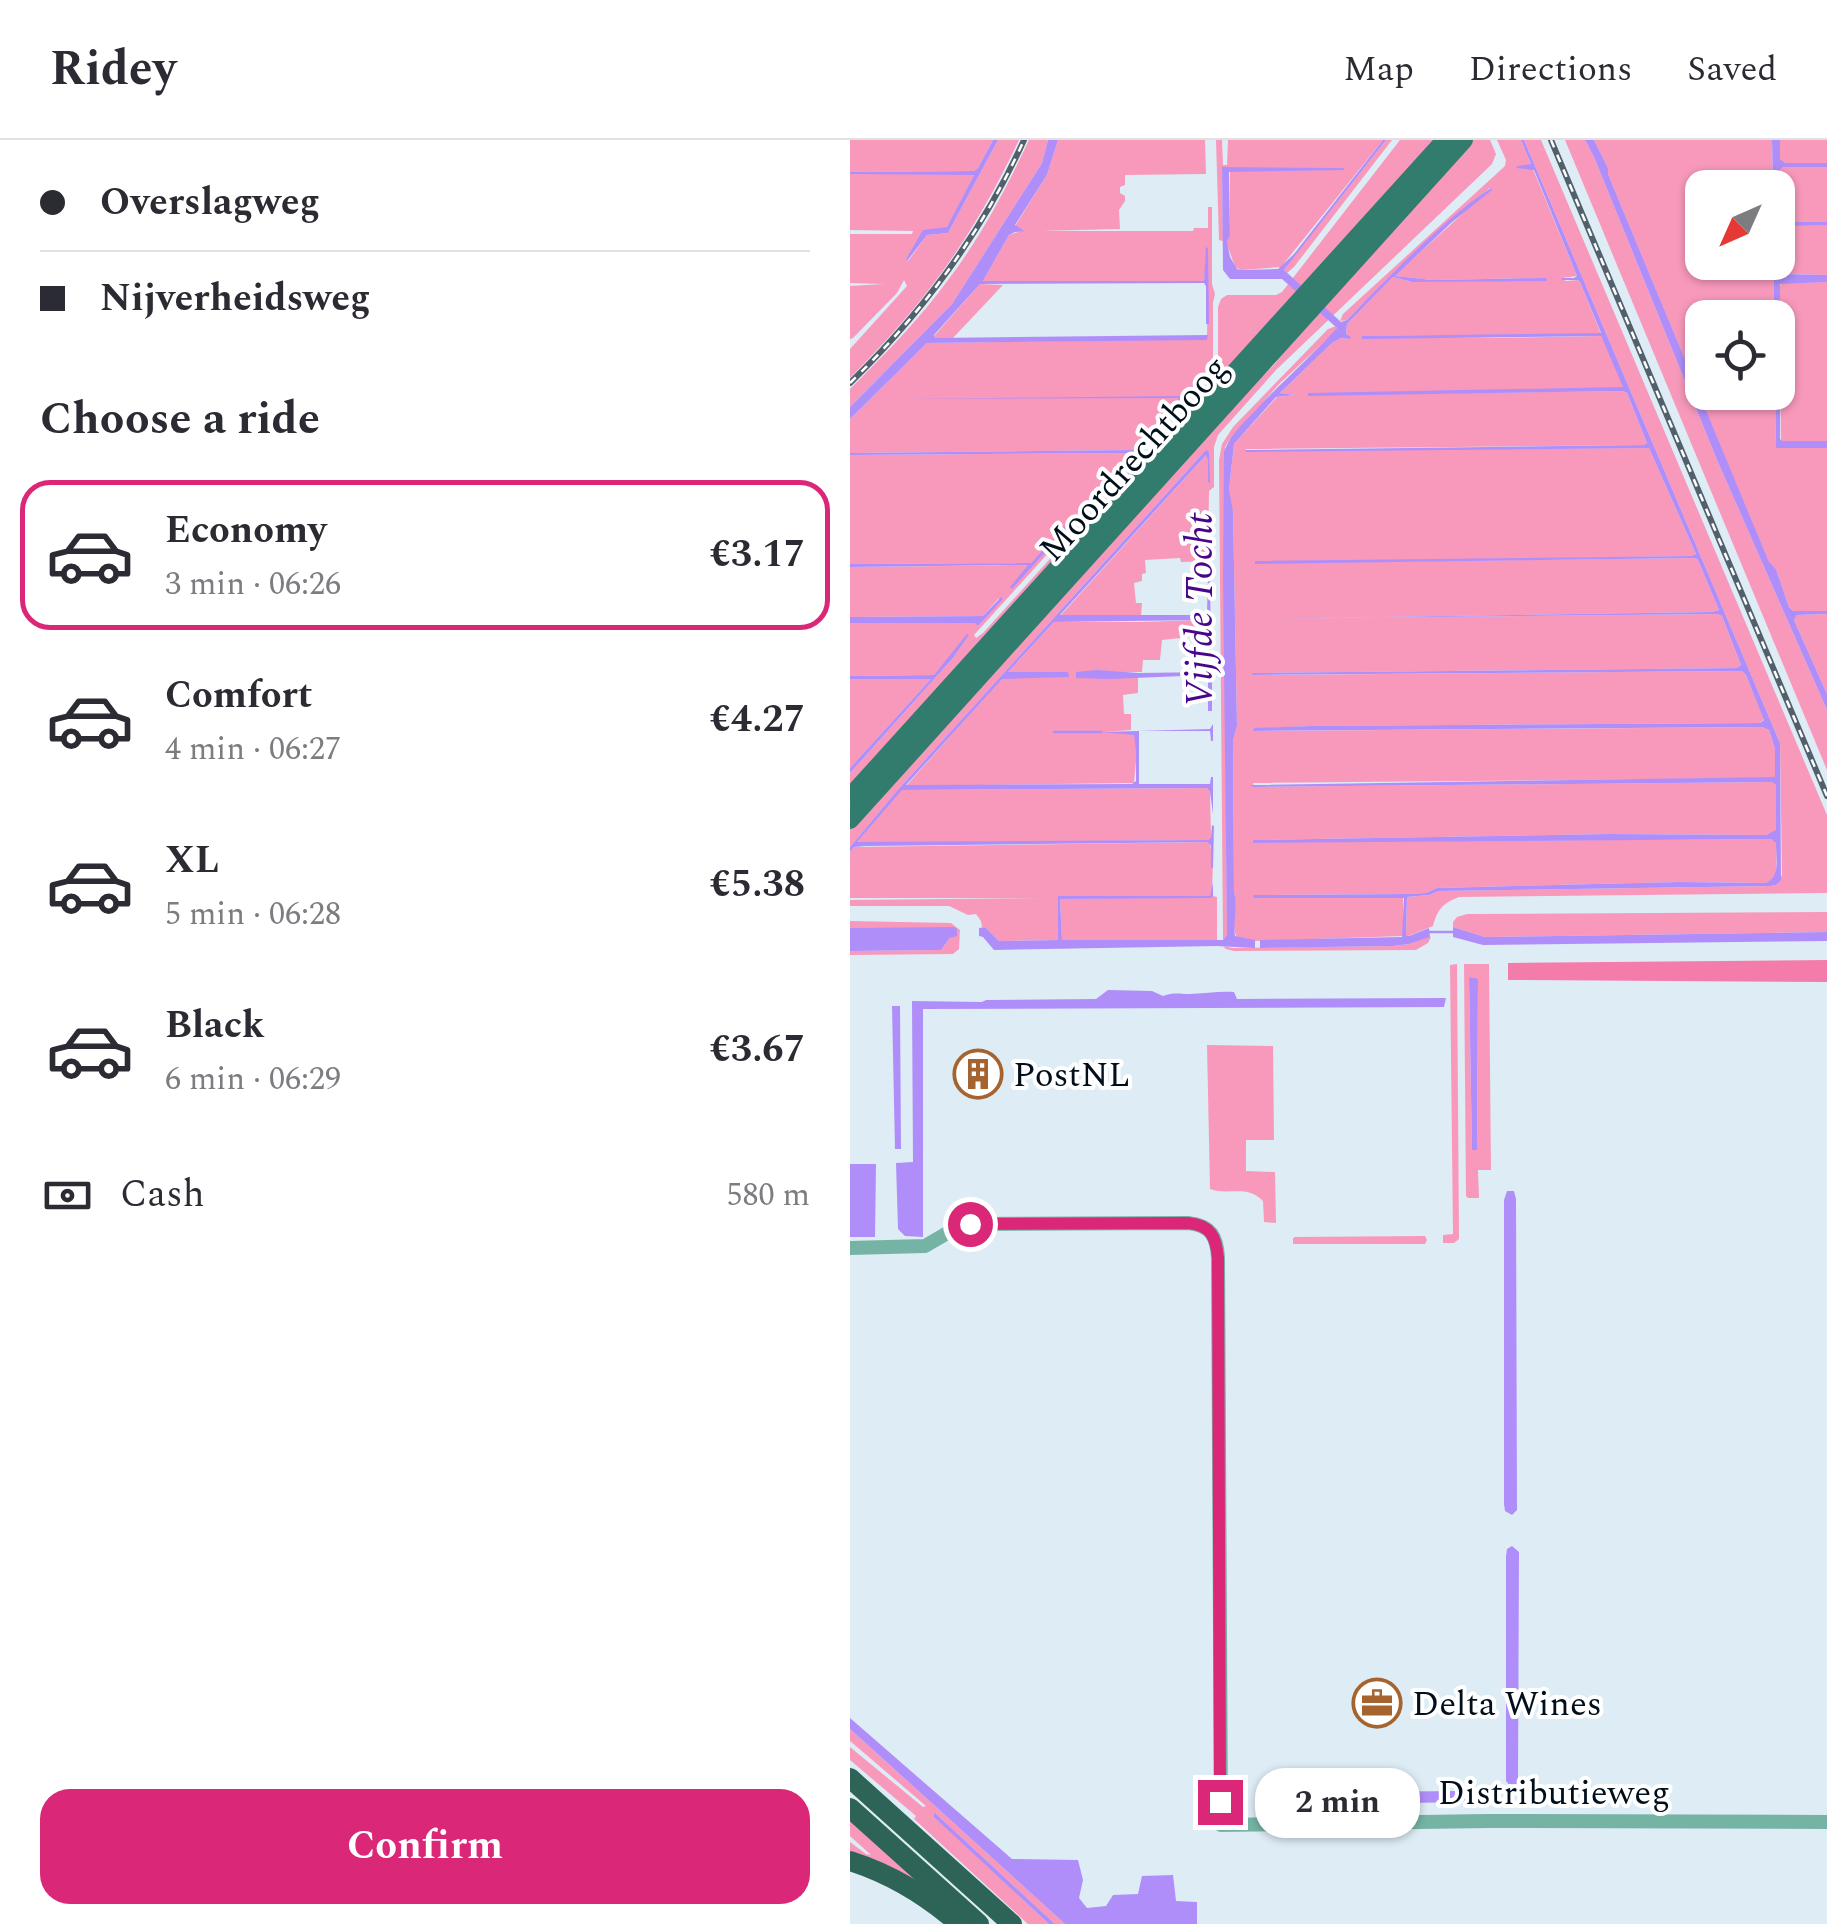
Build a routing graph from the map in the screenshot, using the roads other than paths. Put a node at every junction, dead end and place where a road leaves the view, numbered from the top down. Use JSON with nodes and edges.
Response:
{"nodes":[{"id":1,"x":1445,"y":140,"type":"edge"},
{"id":2,"x":1464,"y":140,"type":"edge"},
{"id":3,"x":850,"y":798,"type":"edge"},
{"id":4,"x":850,"y":820,"type":"edge"},
{"id":5,"x":850,"y":1248,"type":"edge"},
{"id":6,"x":850,"y":1778,"type":"edge"},
{"id":7,"x":850,"y":1808,"type":"edge"},
{"id":8,"x":1827,"y":1822,"type":"edge"},
{"id":9,"x":850,"y":1861,"type":"edge"},
{"id":10,"x":959,"y":1924,"type":"edge"},
{"id":11,"x":979,"y":1924,"type":"edge"},
{"id":12,"x":1012,"y":1924,"type":"edge"}],
"edges":[{"from":1,"to":3,"type":"main road","name":"Moordrechtboog"},
{"from":2,"to":4,"type":"main road","name":"Moordrechtboog"},
{"from":5,"to":8,"type":"street","name":"Distributieweg"},
{"from":6,"to":12,"type":"highway"},
{"from":7,"to":11,"type":"highway"},
{"from":9,"to":10,"type":"highway"}]}
